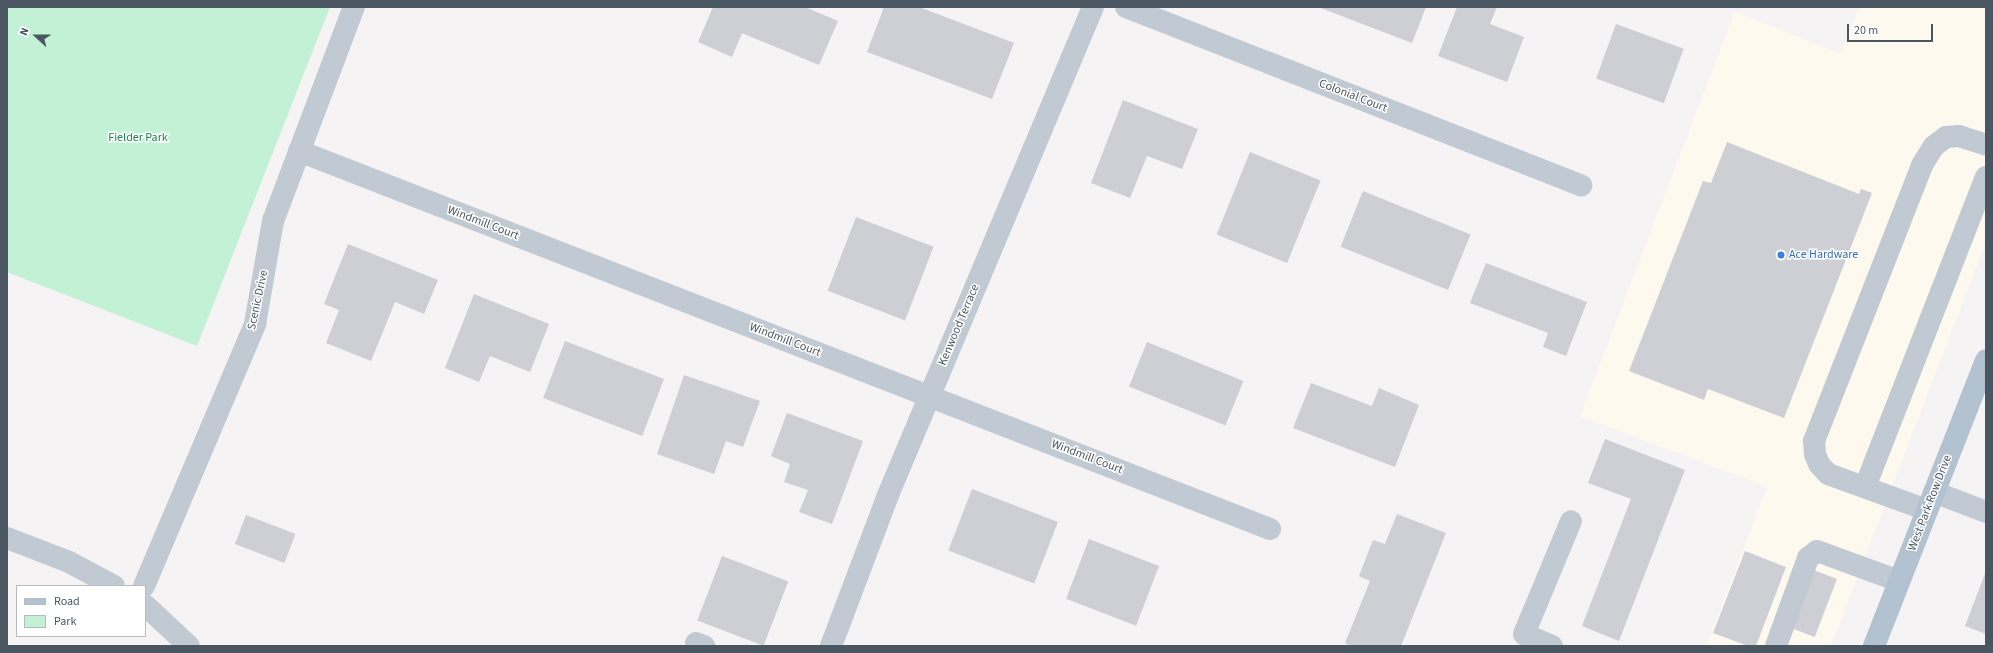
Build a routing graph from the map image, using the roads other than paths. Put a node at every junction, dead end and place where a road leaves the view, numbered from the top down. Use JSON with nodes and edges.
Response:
{"nodes":[{"id":1,"x":354,"y":7,"type":"edge"},
{"id":2,"x":1093,"y":7,"type":"edge"},
{"id":3,"x":1126,"y":7,"type":"edge"},
{"id":4,"x":1986,"y":145,"type":"edge"},
{"id":5,"x":299,"y":151,"type":"junction"},
{"id":6,"x":1986,"y":177,"type":"edge"},
{"id":7,"x":1581,"y":185,"type":"dead end"},
{"id":8,"x":1986,"y":360,"type":"edge"},
{"id":9,"x":930,"y":396,"type":"junction"},
{"id":10,"x":1865,"y":487,"type":"junction"},
{"id":11,"x":1931,"y":501,"type":"junction"},
{"id":12,"x":1986,"y":512,"type":"edge"},
{"id":13,"x":1571,"y":521,"type":"dead end"},
{"id":14,"x":1270,"y":529,"type":"dead end"},
{"id":15,"x":7,"y":538,"type":"edge"},
{"id":16,"x":1899,"y":581,"type":"junction"},
{"id":17,"x":112,"y":585,"type":"edge"},
{"id":18,"x":144,"y":585,"type":"edge"},
{"id":19,"x":146,"y":606,"type":"edge"},
{"id":20,"x":189,"y":646,"type":"edge"},
{"id":21,"x":831,"y":646,"type":"edge"},
{"id":22,"x":1552,"y":646,"type":"edge"},
{"id":23,"x":1776,"y":646,"type":"edge"},
{"id":24,"x":1874,"y":646,"type":"edge"}],
"edges":[{"from":1,"to":5,"type":"street","name":"Scenic Drive"},
{"from":2,"to":9,"type":"street","name":"Kenwood Terrace"},
{"from":3,"to":7,"type":"street","name":"Colonial Court"},
{"from":4,"to":10,"type":"street"},
{"from":5,"to":9,"type":"street","name":"Windmill Court"},
{"from":5,"to":18,"type":"street","name":"Scenic Drive"},
{"from":6,"to":10,"type":"street"},
{"from":8,"to":11,"type":"main road","name":"West Park Row Drive"},
{"from":9,"to":14,"type":"street","name":"Windmill Court"},
{"from":9,"to":21,"type":"street","name":"Kenwood Terrace"},
{"from":10,"to":11,"type":"street"},
{"from":11,"to":12,"type":"street"},
{"from":11,"to":16,"type":"main road","name":"West Park Row Drive"},
{"from":13,"to":22,"type":"street"},
{"from":15,"to":17,"type":"street"},
{"from":16,"to":23,"type":"street"},
{"from":16,"to":24,"type":"main road","name":"West Park Row Drive"},
{"from":19,"to":20,"type":"street"}]}
